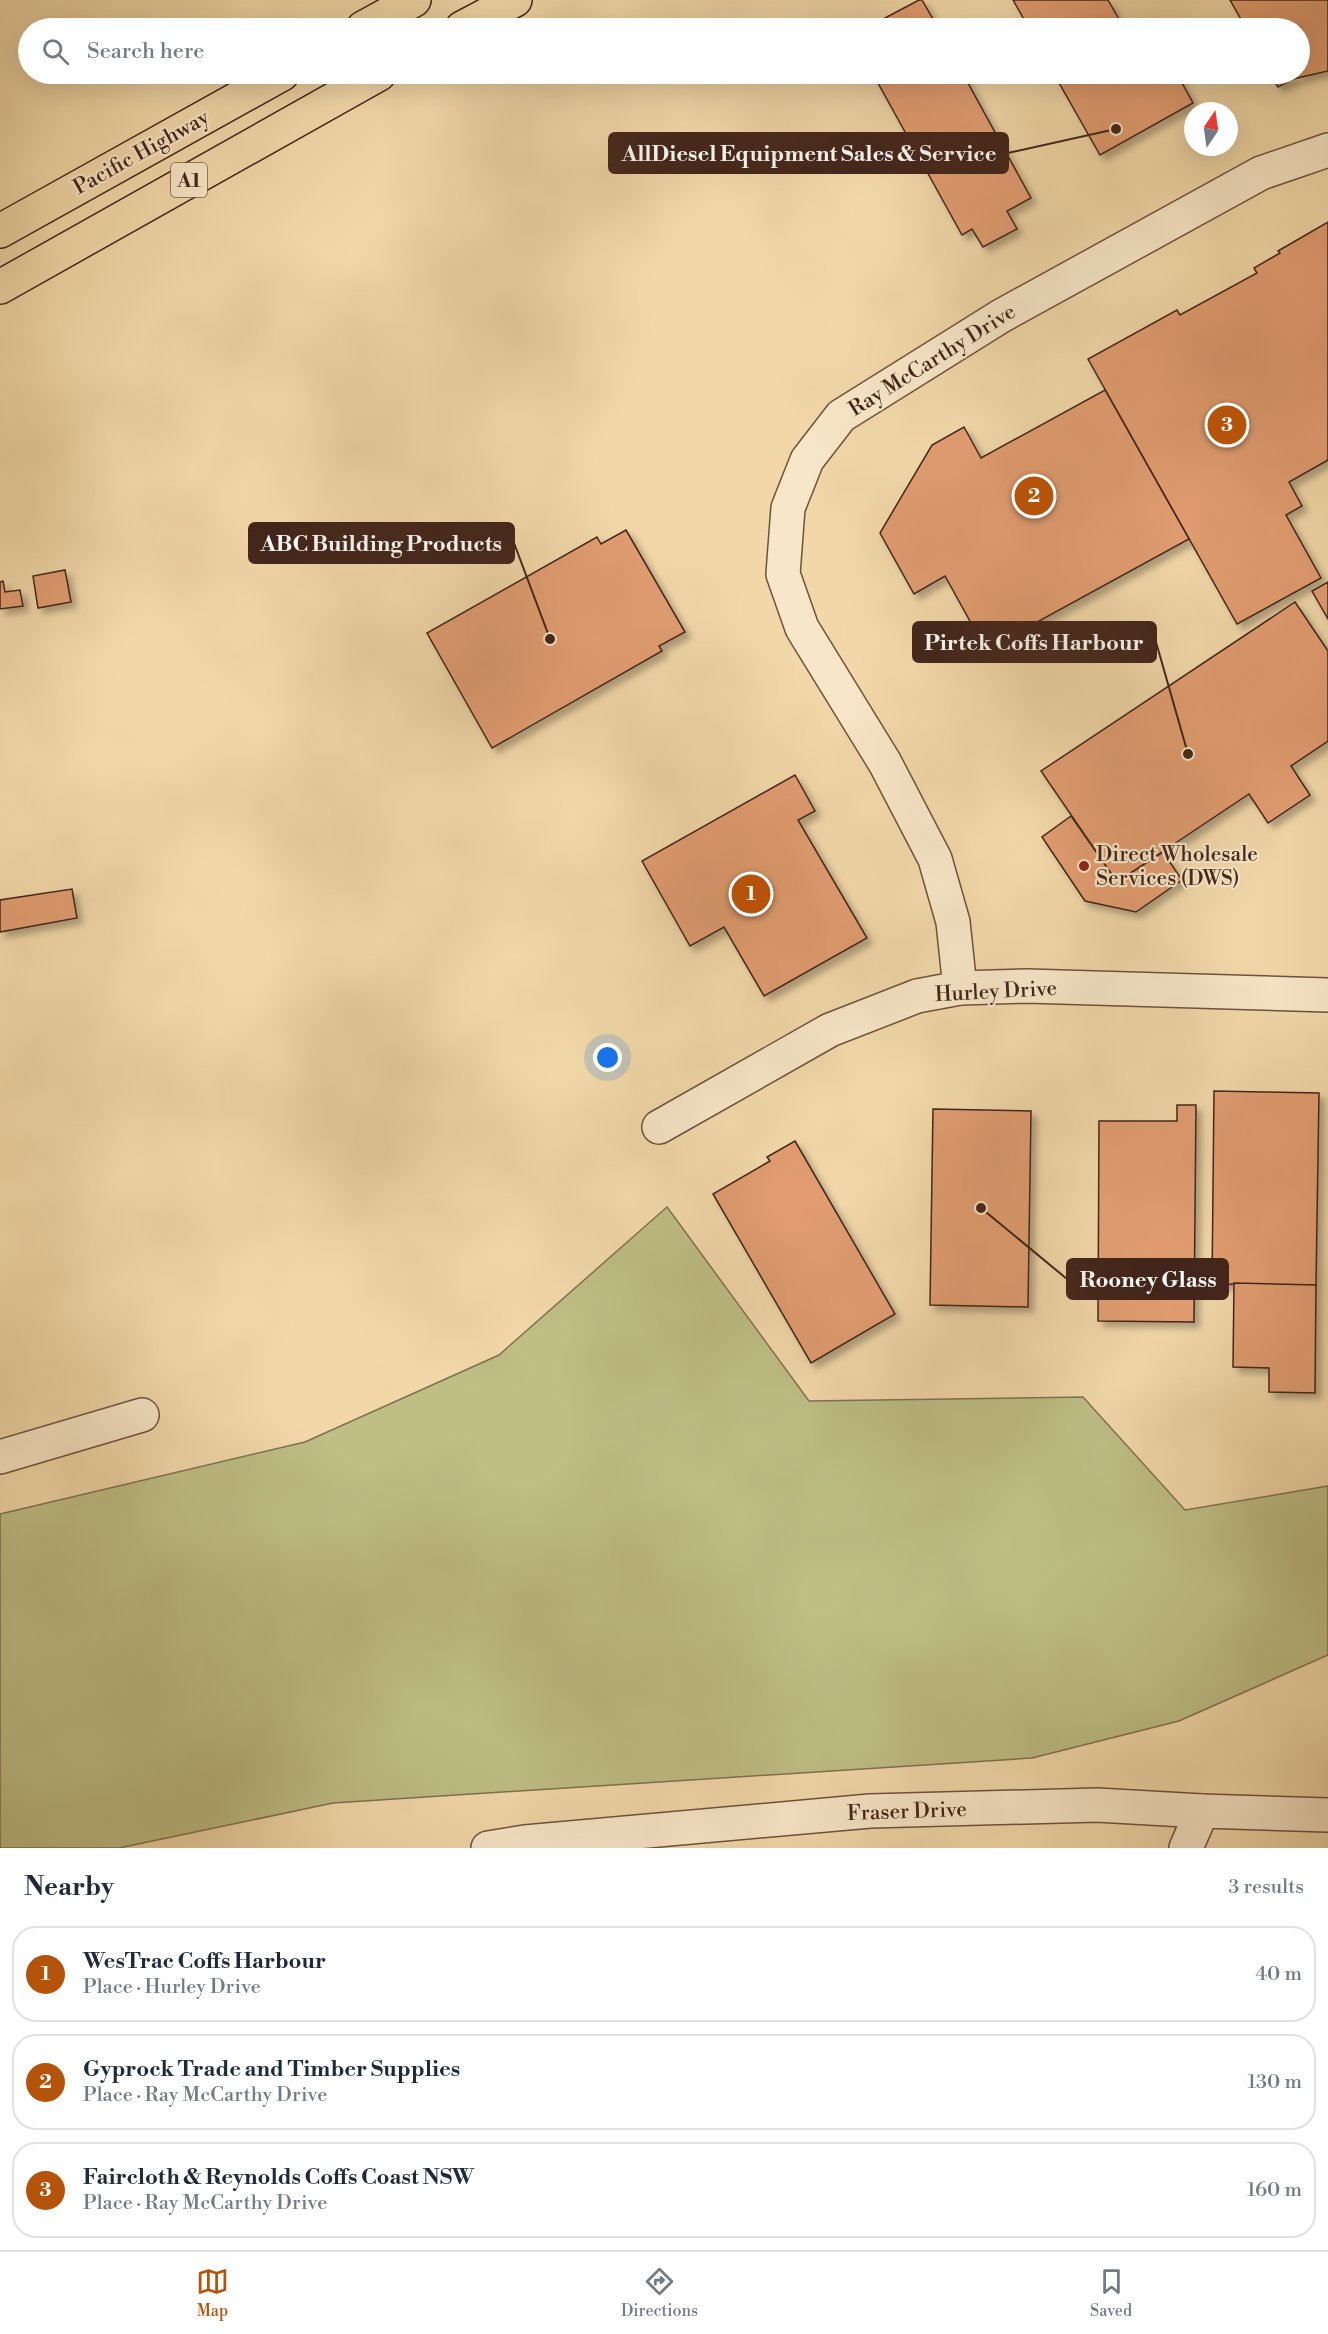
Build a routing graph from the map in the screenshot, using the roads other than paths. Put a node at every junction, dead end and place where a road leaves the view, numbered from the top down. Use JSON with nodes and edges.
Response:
{"nodes":[{"id":1,"x":414,"y":0,"type":"edge"},
{"id":2,"x":515,"y":0,"type":"edge"},
{"id":3,"x":381,"y":18,"type":"edge"},
{"id":4,"x":481,"y":18,"type":"edge"},
{"id":5,"x":264,"y":84,"type":"edge"},
{"id":6,"x":361,"y":84,"type":"edge"},
{"id":7,"x":1328,"y":150,"type":"edge"},
{"id":8,"x":0,"y":231,"type":"edge"},
{"id":9,"x":0,"y":286,"type":"edge"},
{"id":10,"x":960,"y":988,"type":"junction"},
{"id":11,"x":1328,"y":994,"type":"edge"},
{"id":12,"x":659,"y":1127,"type":"dead end"},
{"id":13,"x":142,"y":1415,"type":"dead end"},
{"id":14,"x":0,"y":1457,"type":"edge"},
{"id":15,"x":1202,"y":1811,"type":"junction"},
{"id":16,"x":1328,"y":1815,"type":"edge"},
{"id":17,"x":488,"y":1848,"type":"edge"},
{"id":18,"x":1186,"y":1848,"type":"edge"}],
"edges":[{"from":1,"to":3,"type":"highway"},
{"from":2,"to":4,"type":"highway"},
{"from":5,"to":8,"type":"highway","name":"Pacific Highway","number":"A1"},
{"from":6,"to":9,"type":"highway","number":"A1"},
{"from":7,"to":10,"type":"street","name":"Ray McCarthy Drive"},
{"from":10,"to":11,"type":"street","name":"Hurley Drive"},
{"from":10,"to":12,"type":"street","name":"Hurley Drive"},
{"from":13,"to":14,"type":"street"},
{"from":15,"to":16,"type":"street","name":"Fraser Drive"},
{"from":15,"to":17,"type":"street","name":"Fraser Drive"},
{"from":15,"to":18,"type":"street"}]}
